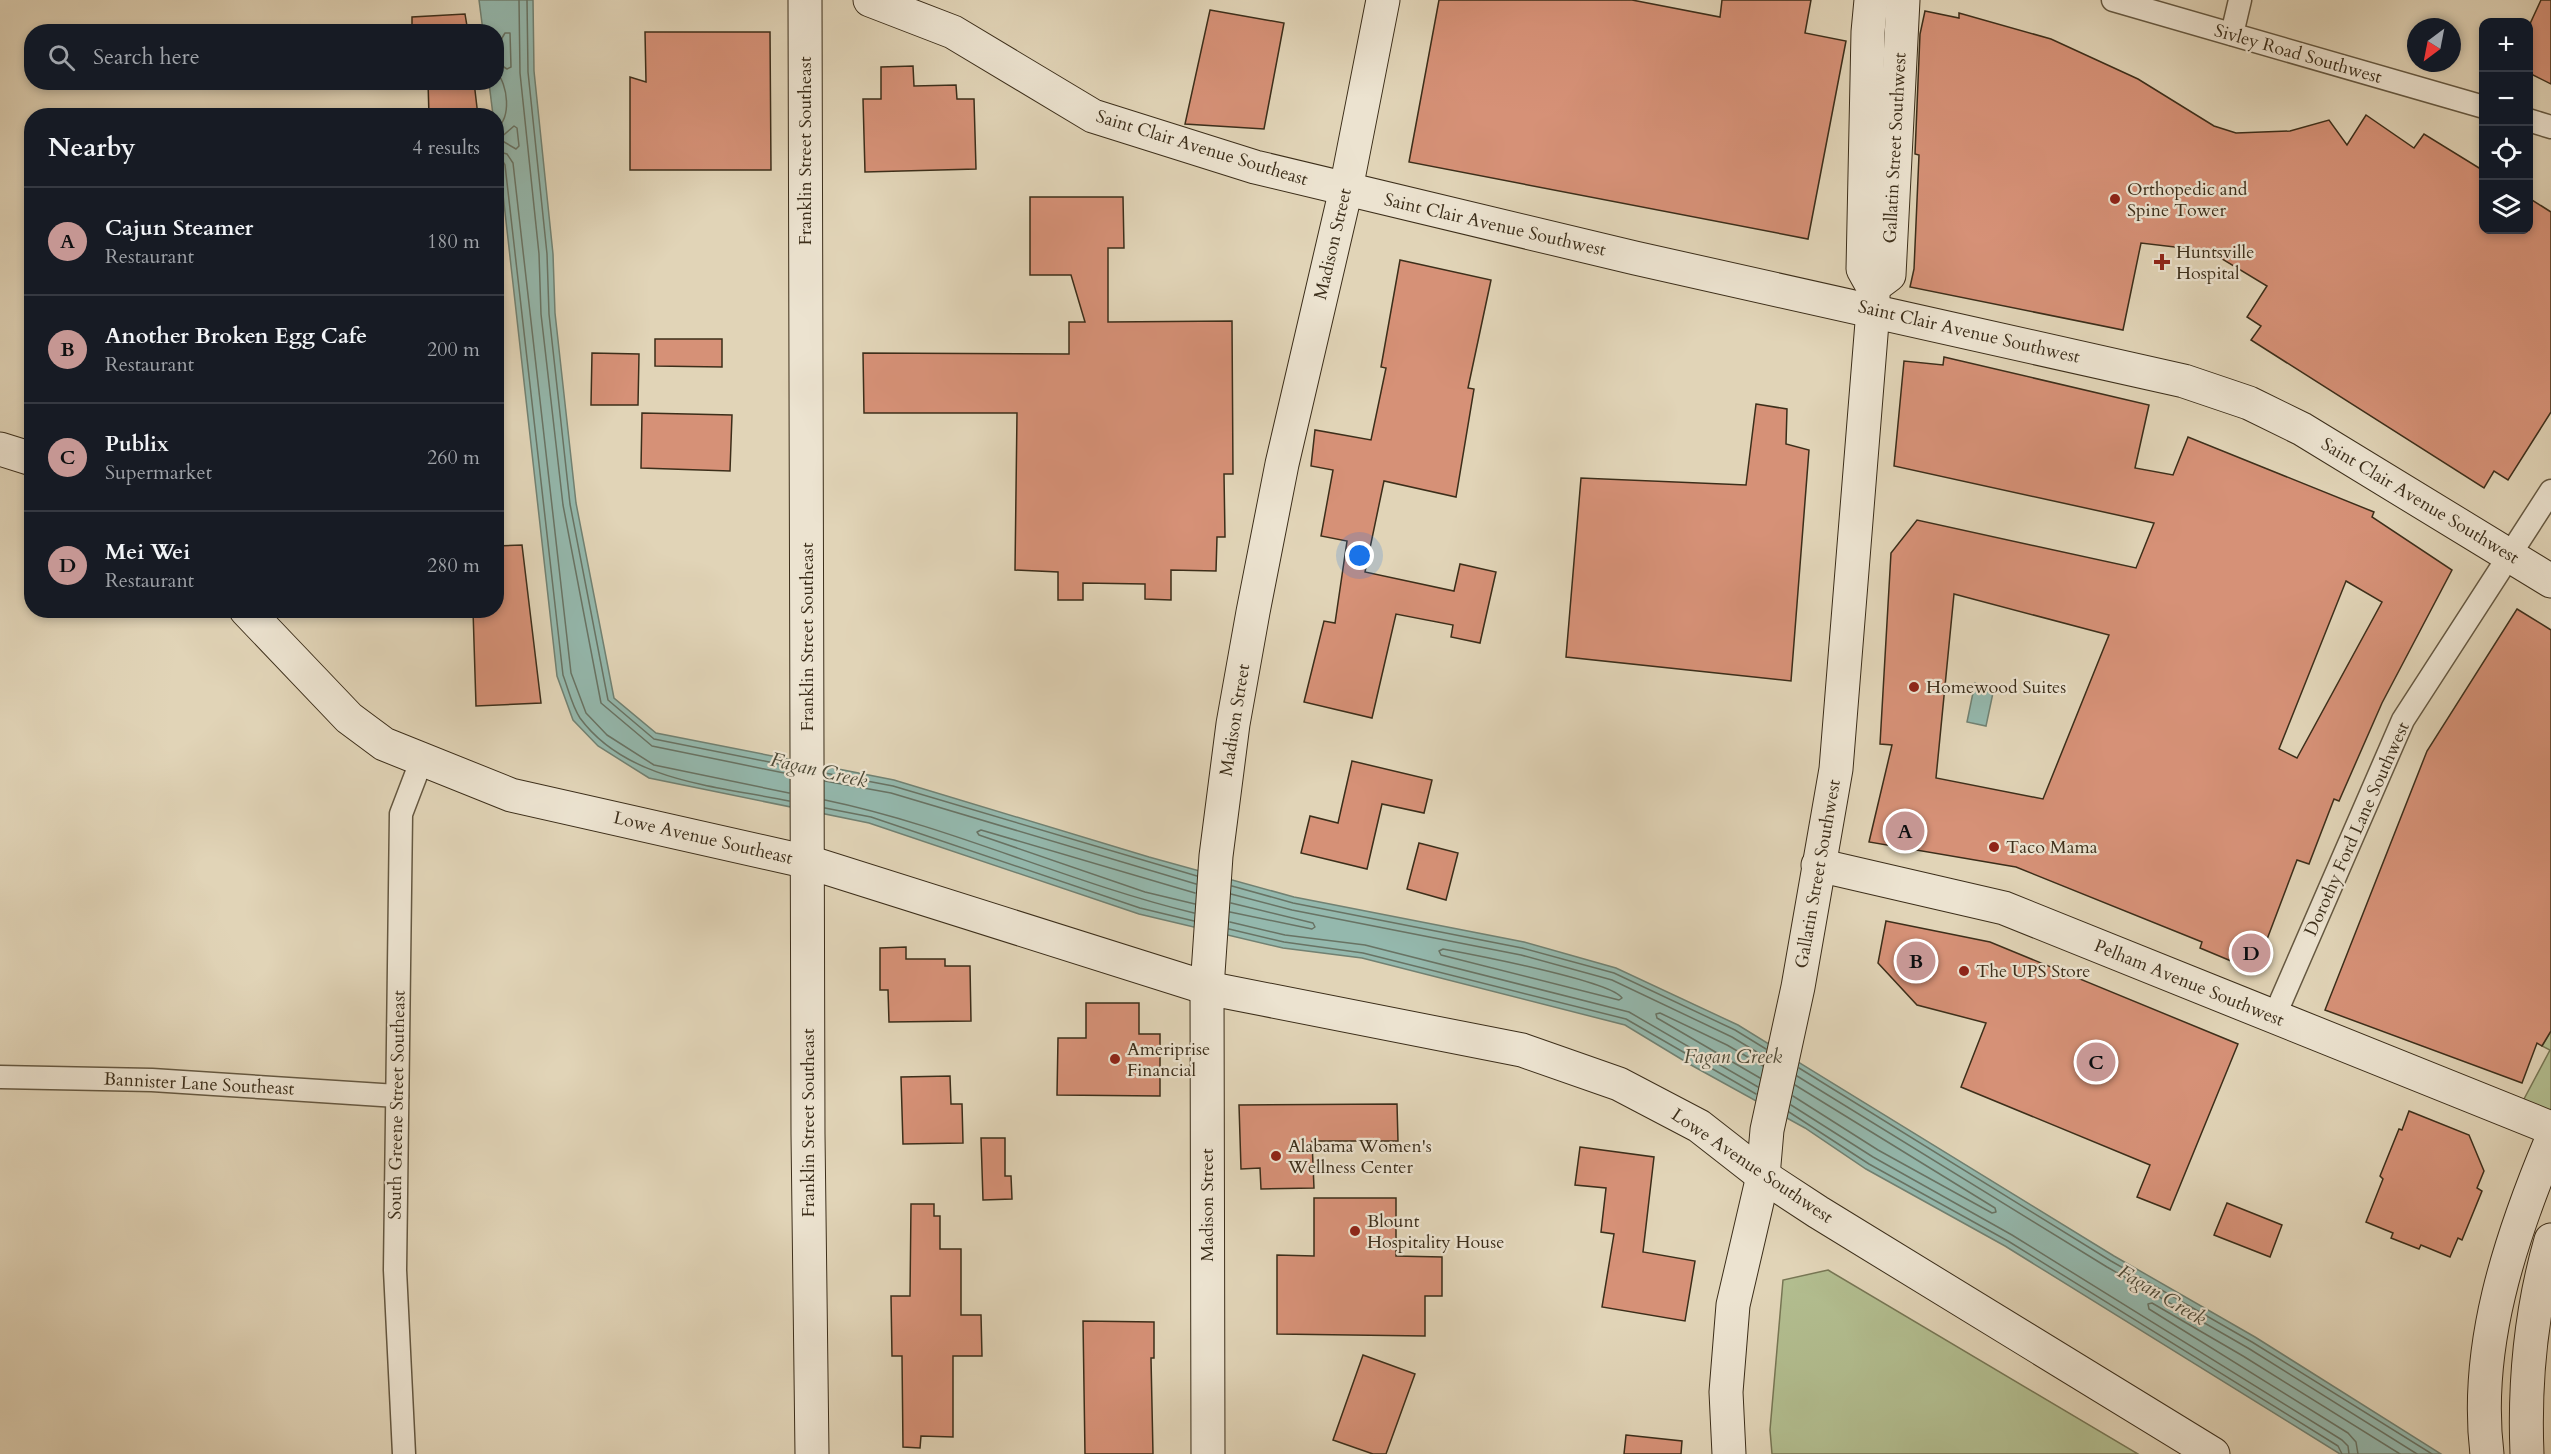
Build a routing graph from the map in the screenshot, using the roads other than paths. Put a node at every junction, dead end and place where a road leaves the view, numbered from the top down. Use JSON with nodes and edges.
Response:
{"nodes":[{"id":1,"x":805,"y":0,"type":"edge"},
{"id":2,"x":870,"y":0,"type":"edge"},
{"id":3,"x":1383,"y":0,"type":"edge"},
{"id":4,"x":1871,"y":0,"type":"edge"},
{"id":5,"x":1903,"y":0,"type":"edge"},
{"id":6,"x":2113,"y":0,"type":"edge"},
{"id":7,"x":2240,"y":0,"type":"edge"},
{"id":8,"x":2232,"y":34,"type":"junction"},
{"id":9,"x":2479,"y":106,"type":"edge"},
{"id":10,"x":1866,"y":118,"type":"junction"},
{"id":11,"x":2533,"y":121,"type":"edge"},
{"id":12,"x":2551,"y":127,"type":"edge"},
{"id":13,"x":1893,"y":168,"type":"junction"},
{"id":14,"x":1346,"y":189,"type":"junction"},
{"id":15,"x":1873,"y":299,"type":"junction"},
{"id":16,"x":0,"y":449,"type":"edge"},
{"id":17,"x":24,"y":456,"type":"edge"},
{"id":18,"x":2551,"y":491,"type":"edge"},
{"id":19,"x":2511,"y":557,"type":"junction"},
{"id":20,"x":2551,"y":581,"type":"edge"},
{"id":21,"x":254,"y":618,"type":"edge"},
{"id":22,"x":422,"y":759,"type":"junction"},
{"id":23,"x":808,"y":862,"type":"junction"},
{"id":24,"x":1818,"y":866,"type":"junction"},
{"id":25,"x":1207,"y":988,"type":"junction"},
{"id":26,"x":2274,"y":1017,"type":"junction"},
{"id":27,"x":0,"y":1077,"type":"edge"},
{"id":28,"x":397,"y":1096,"type":"junction"},
{"id":29,"x":2551,"y":1128,"type":"edge"},
{"id":30,"x":2551,"y":1140,"type":"edge"},
{"id":31,"x":1762,"y":1176,"type":"junction"},
{"id":32,"x":2551,"y":1240,"type":"edge"},
{"id":33,"x":404,"y":1454,"type":"edge"},
{"id":34,"x":812,"y":1454,"type":"edge"},
{"id":35,"x":1208,"y":1454,"type":"edge"},
{"id":36,"x":1729,"y":1454,"type":"edge"},
{"id":37,"x":2213,"y":1454,"type":"edge"},
{"id":38,"x":2487,"y":1454,"type":"edge"},
{"id":39,"x":2527,"y":1454,"type":"edge"}],
"edges":[{"from":1,"to":23,"type":"street","name":"Franklin Street Southeast"},
{"from":2,"to":14,"type":"street","name":"Saint Clair Avenue Southeast"},
{"from":3,"to":14,"type":"street","name":"Madison Street"},
{"from":4,"to":10,"type":"street","name":"Gallatin Street Southwest"},
{"from":5,"to":13,"type":"street","name":"Gallatin Street Southwest"},
{"from":6,"to":8,"type":"street","name":"Sivley Road Southwest"},
{"from":7,"to":8,"type":"street"},
{"from":8,"to":9,"type":"street","name":"Sivley Road Southwest"},
{"from":10,"to":13,"type":"street"},
{"from":10,"to":15,"type":"street","name":"Gallatin Street Southwest"},
{"from":11,"to":12,"type":"street"},
{"from":13,"to":15,"type":"street","name":"Gallatin Street Southwest"},
{"from":14,"to":15,"type":"street","name":"Saint Clair Avenue Southwest"},
{"from":14,"to":25,"type":"street","name":"Madison Street"},
{"from":15,"to":19,"type":"street","name":"Saint Clair Avenue Southwest"},
{"from":15,"to":24,"type":"street","name":"Gallatin Street Southwest"},
{"from":16,"to":17,"type":"street"},
{"from":18,"to":19,"type":"street","name":"Dorothy Ford Lane Southwest"},
{"from":19,"to":20,"type":"street","name":"Saint Clair Avenue Southwest"},
{"from":19,"to":26,"type":"street","name":"Dorothy Ford Lane Southwest"},
{"from":21,"to":22,"type":"street","name":"Lowe Avenue Southeast"},
{"from":22,"to":23,"type":"street","name":"Lowe Avenue Southeast"},
{"from":22,"to":28,"type":"street","name":"South Greene Street Southeast"},
{"from":23,"to":25,"type":"street","name":"Lowe Avenue Southeast"},
{"from":23,"to":34,"type":"street","name":"Franklin Street Southeast"},
{"from":24,"to":26,"type":"street","name":"Pelham Avenue Southwest"},
{"from":24,"to":31,"type":"street","name":"Gallatin Street Southwest"},
{"from":25,"to":31,"type":"street","name":"Lowe Avenue Southwest"},
{"from":25,"to":35,"type":"street","name":"Madison Street"},
{"from":26,"to":29,"type":"street","name":"Pelham Avenue Southwest"},
{"from":27,"to":28,"type":"street","name":"Bannister Lane Southeast"},
{"from":28,"to":33,"type":"street","name":"South Greene Street Southeast"},
{"from":30,"to":38,"type":"street"},
{"from":31,"to":36,"type":"street","name":"Gallatin Street Southwest"},
{"from":31,"to":37,"type":"street","name":"Lowe Avenue Southwest"},
{"from":32,"to":39,"type":"street"}]}
